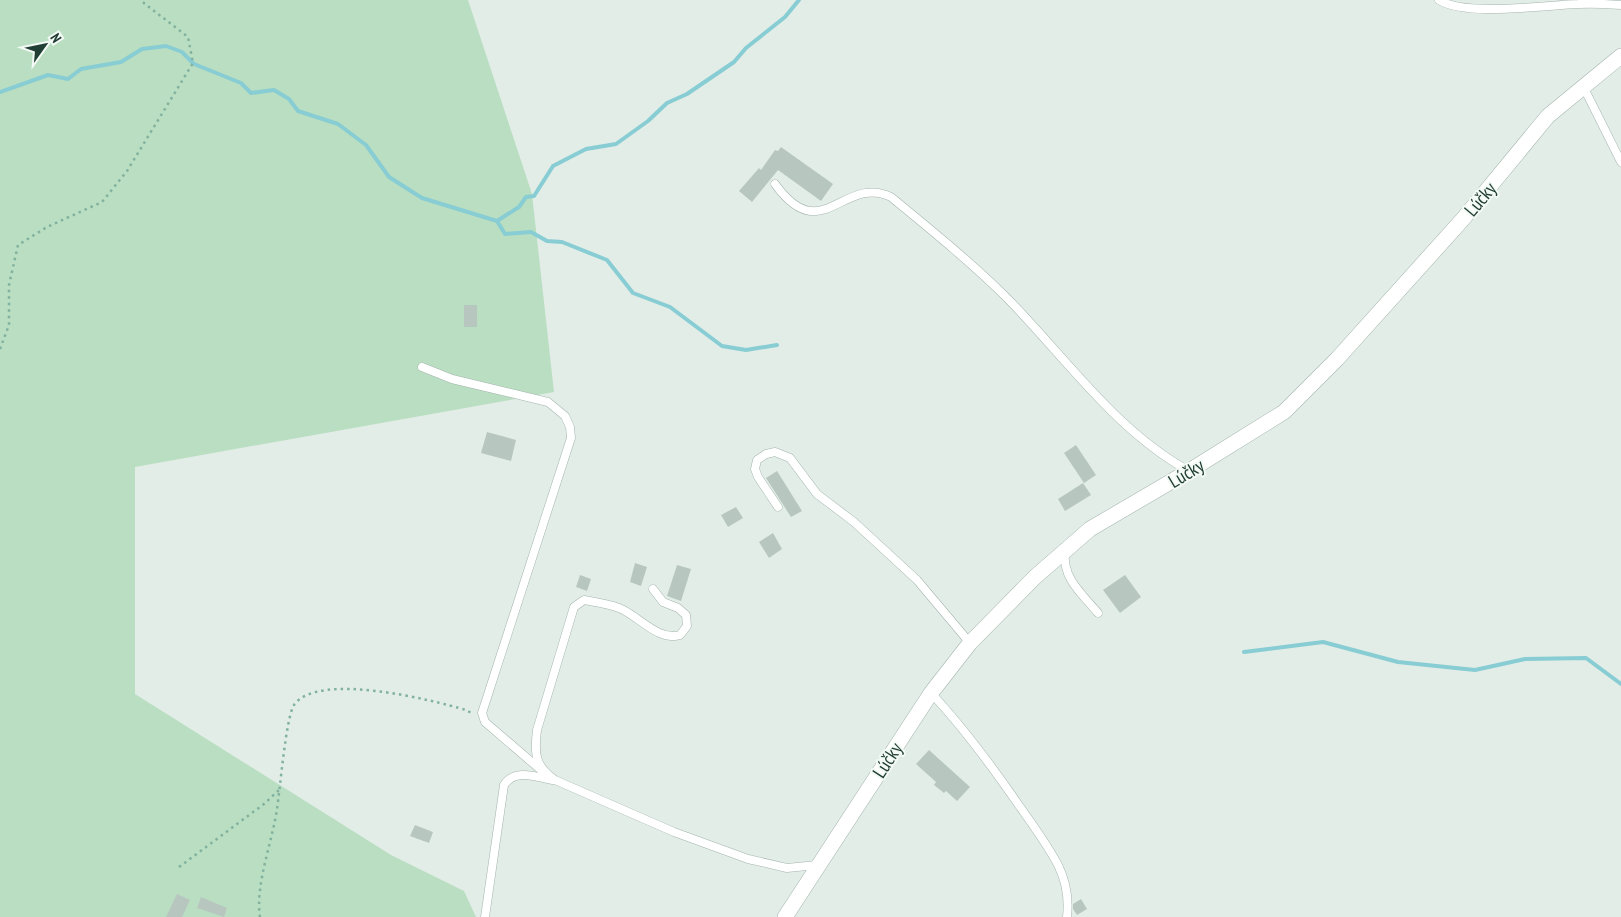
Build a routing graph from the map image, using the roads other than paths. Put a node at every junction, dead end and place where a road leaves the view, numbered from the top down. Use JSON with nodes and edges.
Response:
{"nodes":[{"id":1,"x":1439,"y":0,"type":"edge"},
{"id":2,"x":1621,"y":5,"type":"edge"},
{"id":3,"x":1621,"y":56,"type":"edge"},
{"id":4,"x":1584,"y":88,"type":"junction"},
{"id":5,"x":1621,"y":162,"type":"edge"},
{"id":6,"x":775,"y":184,"type":"dead end"},
{"id":7,"x":422,"y":367,"type":"dead end"},
{"id":8,"x":1189,"y":471,"type":"junction"},
{"id":9,"x":778,"y":507,"type":"dead end"},
{"id":10,"x":1065,"y":550,"type":"junction"},
{"id":11,"x":653,"y":589,"type":"dead end"},
{"id":12,"x":1098,"y":613,"type":"dead end"},
{"id":13,"x":970,"y":643,"type":"junction"},
{"id":14,"x":931,"y":693,"type":"junction"},
{"id":15,"x":543,"y":772,"type":"junction"},
{"id":16,"x":555,"y":780,"type":"junction"},
{"id":17,"x":819,"y":864,"type":"junction"},
{"id":18,"x":485,"y":917,"type":"edge"},
{"id":19,"x":785,"y":917,"type":"edge"},
{"id":20,"x":1067,"y":917,"type":"edge"}],
"edges":[{"from":1,"to":2,"type":"lane"},
{"from":3,"to":4,"type":"street","name":"Lúčky"},
{"from":4,"to":5,"type":"lane"},
{"from":4,"to":8,"type":"street","name":"Lúčky"},
{"from":6,"to":8,"type":"lane"},
{"from":7,"to":15,"type":"lane"},
{"from":8,"to":10,"type":"street","name":"Lúčky"},
{"from":9,"to":13,"type":"lane"},
{"from":10,"to":12,"type":"lane"},
{"from":10,"to":13,"type":"street","name":"Lúčky"},
{"from":11,"to":15,"type":"lane"},
{"from":13,"to":14,"type":"street","name":"Lúčky"},
{"from":14,"to":17,"type":"street","name":"Lúčky"},
{"from":14,"to":20,"type":"lane"},
{"from":15,"to":16,"type":"lane"},
{"from":16,"to":17,"type":"lane"},
{"from":16,"to":18,"type":"lane"},
{"from":17,"to":19,"type":"street","name":"Lúčky"}]}
